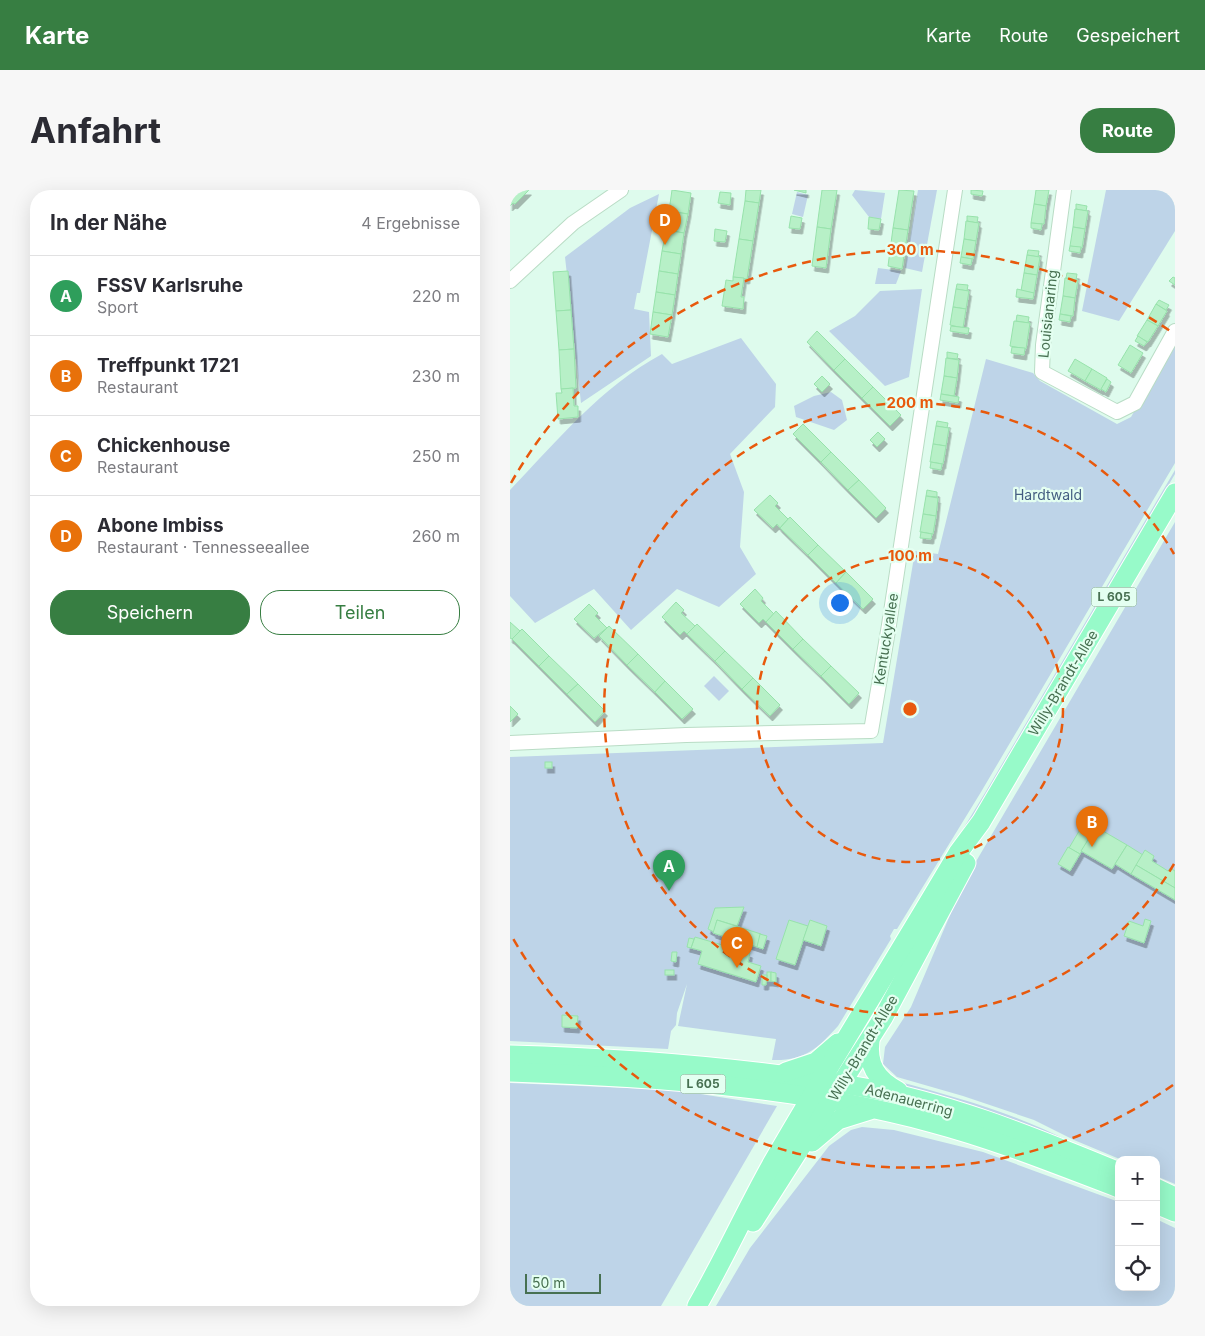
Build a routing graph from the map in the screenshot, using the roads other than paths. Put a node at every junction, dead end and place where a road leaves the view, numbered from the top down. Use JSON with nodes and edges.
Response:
{"nodes":[{"id":1,"x":621,"y":190,"type":"edge"},
{"id":2,"x":955,"y":190,"type":"edge"},
{"id":3,"x":1064,"y":190,"type":"edge"},
{"id":4,"x":510,"y":282,"type":"edge"},
{"id":5,"x":1175,"y":331,"type":"edge"},
{"id":6,"x":1175,"y":493,"type":"edge"},
{"id":7,"x":510,"y":743,"type":"edge"},
{"id":8,"x":981,"y":822,"type":"junction"},
{"id":9,"x":851,"y":1033,"type":"junction"},
{"id":10,"x":870,"y":1040,"type":"junction"},
{"id":11,"x":510,"y":1054,"type":"edge"},
{"id":12,"x":510,"y":1072,"type":"edge"},
{"id":13,"x":775,"y":1074,"type":"junction"},
{"id":14,"x":822,"y":1080,"type":"junction"},
{"id":15,"x":843,"y":1084,"type":"junction"},
{"id":16,"x":812,"y":1098,"type":"junction"},
{"id":17,"x":909,"y":1098,"type":"junction"},
{"id":18,"x":831,"y":1101,"type":"junction"},
{"id":19,"x":874,"y":1109,"type":"junction"},
{"id":20,"x":797,"y":1154,"type":"junction"},
{"id":21,"x":1115,"y":1170,"type":"edge"},
{"id":22,"x":1115,"y":1187,"type":"edge"},
{"id":23,"x":1160,"y":1190,"type":"edge"},
{"id":24,"x":1175,"y":1197,"type":"edge"},
{"id":25,"x":1160,"y":1206,"type":"edge"},
{"id":26,"x":1175,"y":1212,"type":"edge"},
{"id":27,"x":723,"y":1262,"type":"junction"},
{"id":28,"x":697,"y":1306,"type":"edge"}],
"edges":[{"from":1,"to":4,"type":"street"},
{"from":2,"to":7,"type":"street","name":"Kentuckyallee"},
{"from":3,"to":5,"type":"street","name":"Louisianaring"},
{"from":6,"to":8,"type":"main road","name":"Willy-Brandt-Allee","number":"L 605"},
{"from":8,"to":9,"type":"main road","name":"Willy-Brandt-Allee","number":"L 605"},
{"from":8,"to":10,"type":"main road","name":"Willy-Brandt-Allee","number":"L 605"},
{"from":9,"to":13,"type":"main road"},
{"from":9,"to":14,"type":"main road","name":"Willy-Brandt-Allee","number":"L 605"},
{"from":10,"to":15,"type":"main road","name":"Willy-Brandt-Allee","number":"L 605"},
{"from":10,"to":17,"type":"main road"},
{"from":11,"to":13,"type":"main road","name":"Adenauerring","number":"L 605"},
{"from":12,"to":16,"type":"main road","name":"Adenauerring","number":"L 605"},
{"from":13,"to":14,"type":"main road","name":"Adenauerring","number":"L 605"},
{"from":14,"to":15,"type":"main road","name":"Adenauerring"},
{"from":14,"to":16,"type":"main road","name":"Willy-Brandt-Allee"},
{"from":15,"to":17,"type":"main road","name":"Adenauerring"},
{"from":15,"to":18,"type":"main road","name":"Willy-Brandt-Allee","number":"L 605"},
{"from":16,"to":18,"type":"main road","name":"Adenauerring","number":"L 605"},
{"from":16,"to":27,"type":"main road","name":"Willy-Brandt-Allee"},
{"from":17,"to":21,"type":"main road","name":"Adenauerring"},
{"from":18,"to":19,"type":"main road","name":"Adenauerring"},
{"from":18,"to":20,"type":"main road","name":"Willy-Brandt-Allee"},
{"from":19,"to":20,"type":"main road"},
{"from":19,"to":22,"type":"main road","name":"Adenauerring"},
{"from":20,"to":27,"type":"main road","name":"Willy-Brandt-Allee"},
{"from":23,"to":24,"type":"main road"},
{"from":25,"to":26,"type":"main road"},
{"from":27,"to":28,"type":"main road","name":"Willy-Brandt-Allee"}]}
